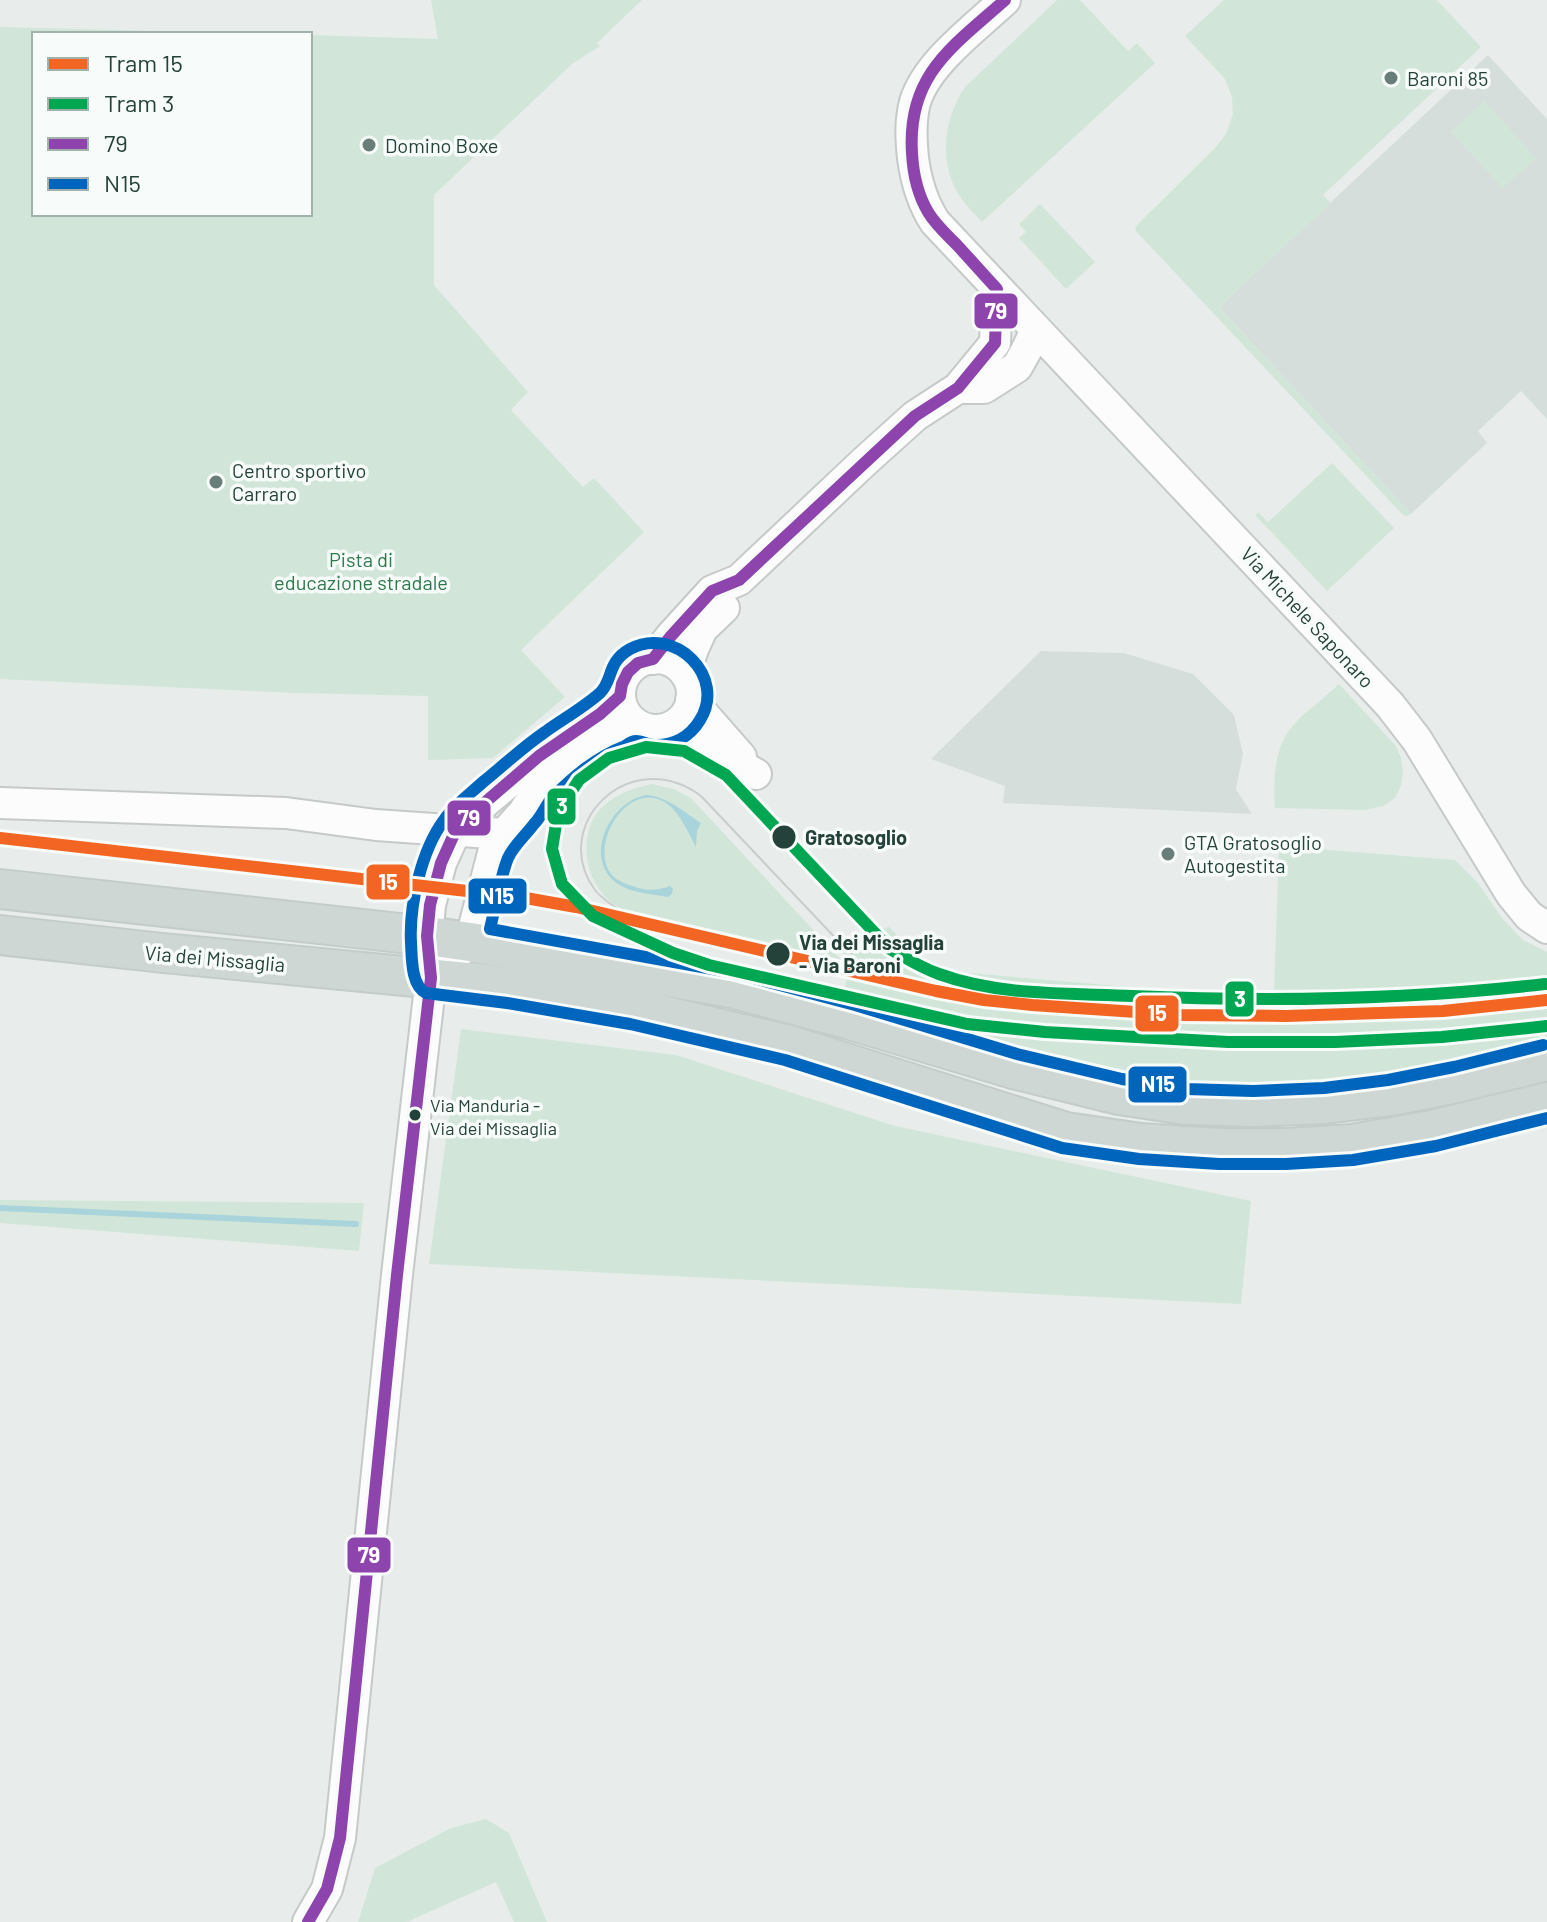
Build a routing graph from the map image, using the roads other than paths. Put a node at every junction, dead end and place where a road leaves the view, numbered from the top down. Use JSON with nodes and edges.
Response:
{"nodes":[{"id":1,"x":1005,"y":0,"type":"edge"},
{"id":2,"x":997,"y":289,"type":"junction"},
{"id":3,"x":1036,"y":330,"type":"junction"},
{"id":4,"x":995,"y":343,"type":"junction"},
{"id":5,"x":1017,"y":367,"type":"junction"},
{"id":6,"x":1077,"y":372,"type":"junction"},
{"id":7,"x":958,"y":388,"type":"junction"},
{"id":8,"x":739,"y":580,"type":"junction"},
{"id":9,"x":653,"y":659,"type":"junction"},
{"id":10,"x":688,"y":687,"type":"junction"},
{"id":11,"x":620,"y":696,"type":"junction"},
{"id":12,"x":636,"y":724,"type":"junction"},
{"id":13,"x":668,"y":728,"type":"junction"},
{"id":14,"x":0,"y":803,"type":"edge"},
{"id":15,"x":482,"y":805,"type":"junction"},
{"id":16,"x":286,"y":813,"type":"junction"},
{"id":17,"x":455,"y":832,"type":"junction"},
{"id":18,"x":504,"y":834,"type":"junction"},
{"id":19,"x":0,"y":889,"type":"edge"},
{"id":20,"x":1547,"y":928,"type":"edge"},
{"id":21,"x":0,"y":935,"type":"edge"},
{"id":22,"x":427,"y":936,"type":"junction"},
{"id":23,"x":470,"y":942,"type":"junction"},
{"id":24,"x":431,"y":978,"type":"junction"},
{"id":25,"x":1547,"y":1061,"type":"edge"},
{"id":26,"x":1547,"y":1102,"type":"edge"},
{"id":27,"x":308,"y":1922,"type":"edge"}],
"edges":[{"from":1,"to":2,"type":"street","name":"Via Michele Saponaro"},
{"from":2,"to":3,"type":"street","name":"Via Michele Saponaro"},
{"from":2,"to":4,"type":"street"},
{"from":3,"to":4,"type":"street"},
{"from":3,"to":5,"type":"street"},
{"from":3,"to":6,"type":"street","name":"Via Michele Saponaro"},
{"from":4,"to":7,"type":"street"},
{"from":5,"to":6,"type":"street"},
{"from":5,"to":7,"type":"street"},
{"from":6,"to":20,"type":"street","name":"Via Michele Saponaro"},
{"from":7,"to":8,"type":"street"},
{"from":8,"to":9,"type":"street"},
{"from":8,"to":10,"type":"street"},
{"from":9,"to":10,"type":"street"},
{"from":9,"to":11,"type":"street"},
{"from":10,"to":13,"type":"street"},
{"from":10,"to":13,"type":"street"},
{"from":11,"to":12,"type":"street"},
{"from":11,"to":15,"type":"street"},
{"from":12,"to":13,"type":"street"},
{"from":12,"to":18,"type":"street"},
{"from":14,"to":16,"type":"street"},
{"from":15,"to":16,"type":"street"},
{"from":15,"to":17,"type":"street"},
{"from":15,"to":18,"type":"street"},
{"from":16,"to":17,"type":"street"},
{"from":17,"to":18,"type":"street"},
{"from":17,"to":22,"type":"street"},
{"from":18,"to":23,"type":"street"},
{"from":19,"to":22,"type":"main road"},
{"from":21,"to":24,"type":"main road","name":"Via dei Missaglia"},
{"from":22,"to":23,"type":"main road"},
{"from":22,"to":24,"type":"street"},
{"from":23,"to":24,"type":"street"},
{"from":23,"to":25,"type":"main road"},
{"from":24,"to":26,"type":"main road","name":"Via dei Missaglia"},
{"from":24,"to":27,"type":"street"}]}
